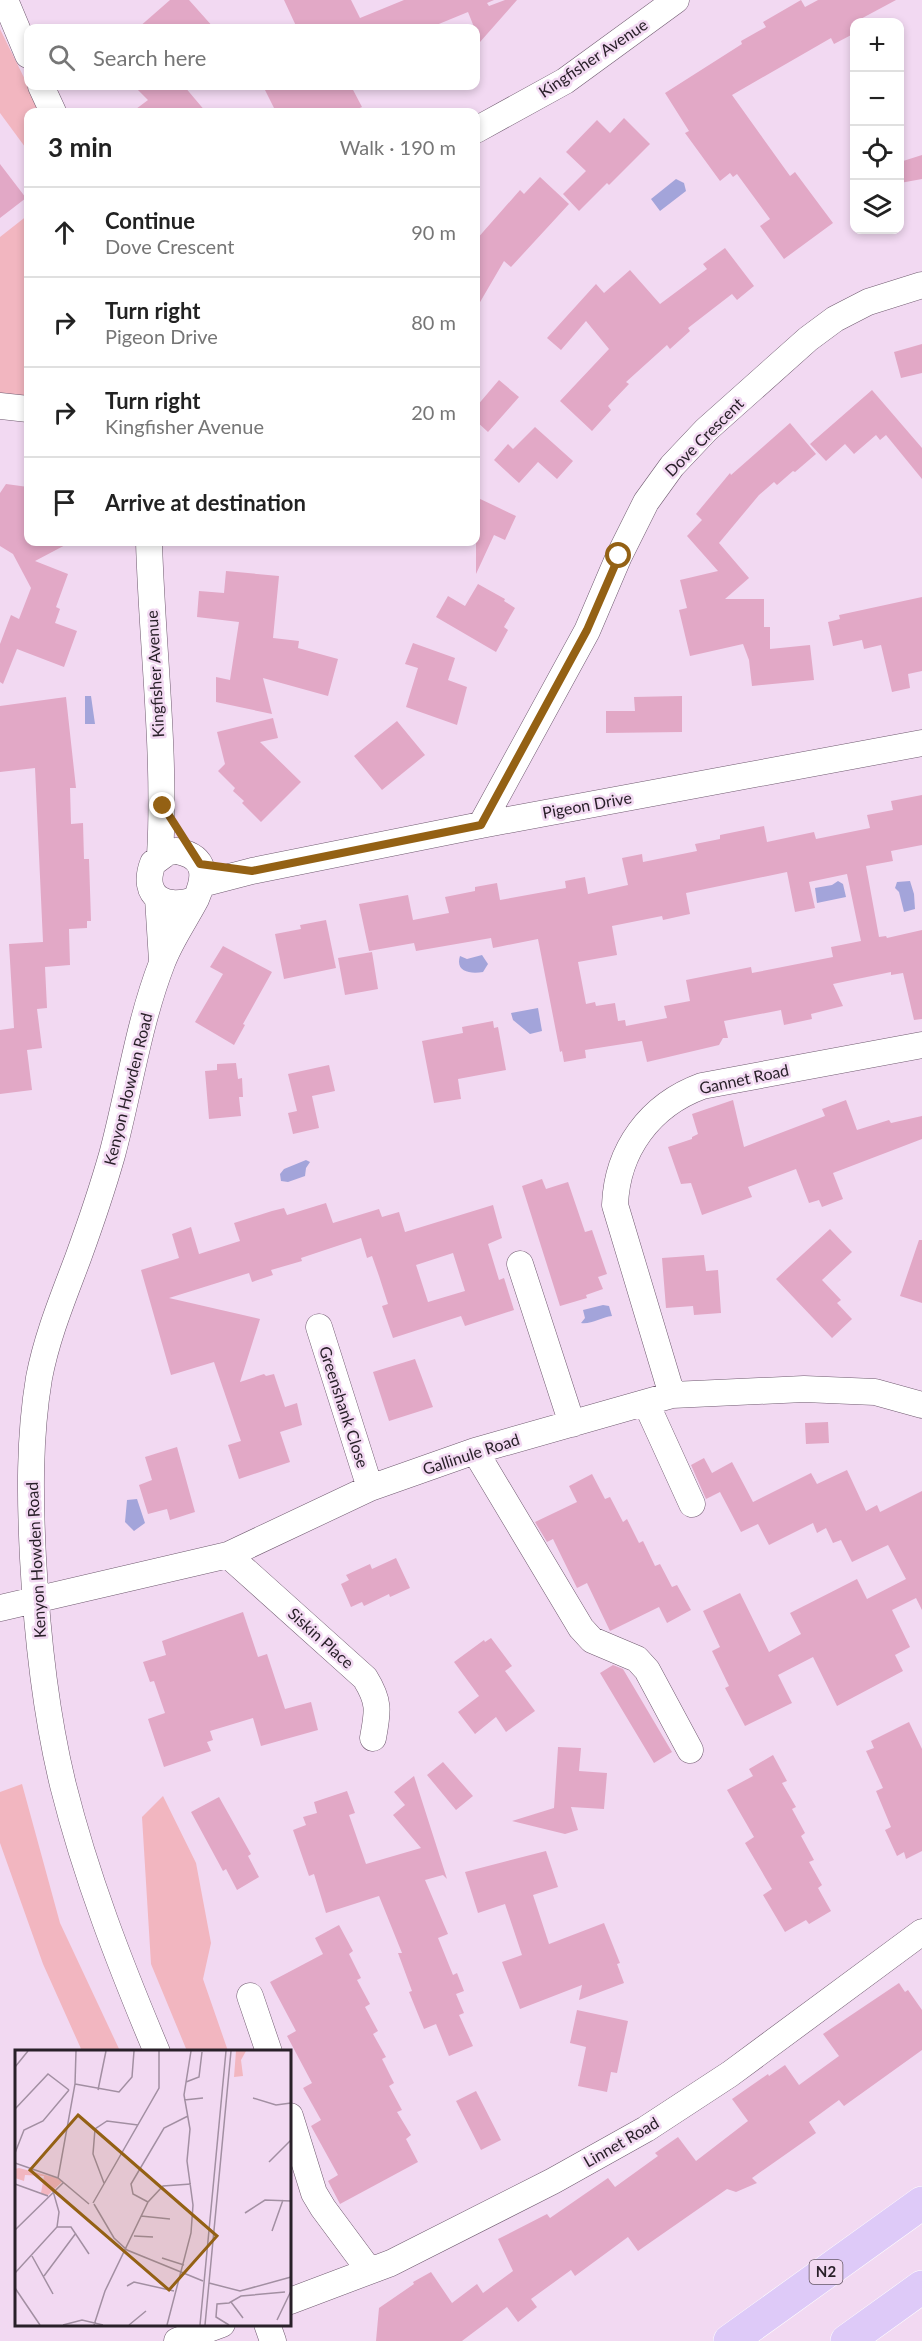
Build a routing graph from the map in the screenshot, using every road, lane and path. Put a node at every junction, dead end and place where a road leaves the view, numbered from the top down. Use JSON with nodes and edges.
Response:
{"nodes":[{"id":1,"x":5,"y":0,"type":"edge"},
{"id":2,"x":676,"y":0,"type":"edge"},
{"id":3,"x":24,"y":45,"type":"edge"},
{"id":4,"x":43,"y":90,"type":"edge"},
{"id":5,"x":51,"y":108,"type":"edge"},
{"id":6,"x":480,"y":128,"type":"edge"},
{"id":7,"x":922,"y":285,"type":"edge"},
{"id":8,"x":0,"y":406,"type":"edge"},
{"id":9,"x":24,"y":409,"type":"edge"},
{"id":10,"x":149,"y":546,"type":"edge"},
{"id":11,"x":922,"y":743,"type":"edge"},
{"id":12,"x":163,"y":806,"type":"junction"},
{"id":13,"x":481,"y":825,"type":"junction"},
{"id":14,"x":160,"y":856,"type":"junction"},
{"id":15,"x":198,"y":876,"type":"junction"},
{"id":16,"x":158,"y":898,"type":"junction"},
{"id":17,"x":162,"y":962,"type":"junction"},
{"id":18,"x":922,"y":1045,"type":"edge"},
{"id":19,"x":520,"y":1264,"type":"dead end"},
{"id":20,"x":319,"y":1327,"type":"dead end"},
{"id":21,"x":672,"y":1395,"type":"junction"},
{"id":22,"x":646,"y":1403,"type":"junction"},
{"id":23,"x":922,"y":1405,"type":"edge"},
{"id":24,"x":572,"y":1424,"type":"junction"},
{"id":25,"x":475,"y":1451,"type":"junction"},
{"id":26,"x":370,"y":1488,"type":"junction"},
{"id":27,"x":692,"y":1504,"type":"dead end"},
{"id":28,"x":228,"y":1556,"type":"junction"},
{"id":29,"x":35,"y":1600,"type":"junction"},
{"id":30,"x":0,"y":1608,"type":"edge"},
{"id":31,"x":374,"y":1738,"type":"dead end"},
{"id":32,"x":690,"y":1750,"type":"dead end"},
{"id":33,"x":922,"y":1932,"type":"edge"},
{"id":34,"x":250,"y":1996,"type":"dead end"},
{"id":35,"x":156,"y":2050,"type":"edge"},
{"id":36,"x":267,"y":2050,"type":"edge"},
{"id":37,"x":291,"y":2119,"type":"edge"},
{"id":38,"x":922,"y":2203,"type":"edge"},
{"id":39,"x":369,"y":2270,"type":"junction"},
{"id":40,"x":922,"y":2287,"type":"edge"},
{"id":41,"x":291,"y":2301,"type":"edge"},
{"id":42,"x":219,"y":2326,"type":"edge"},
{"id":43,"x":267,"y":2326,"type":"edge"},
{"id":44,"x":177,"y":2341,"type":"edge"},
{"id":45,"x":273,"y":2341,"type":"edge"},
{"id":46,"x":730,"y":2341,"type":"edge"},
{"id":47,"x":847,"y":2341,"type":"edge"}],
"edges":[{"from":1,"to":3,"type":"street"},
{"from":2,"to":6,"type":"street","name":"Kingfisher Avenue"},
{"from":4,"to":5,"type":"street"},
{"from":7,"to":13,"type":"street","name":"Dove Crescent"},
{"from":8,"to":9,"type":"street"},
{"from":10,"to":12,"type":"street","name":"Kingfisher Avenue"},
{"from":11,"to":13,"type":"street","name":"Pigeon Drive"},
{"from":12,"to":14,"type":"street","name":"Kingfisher Avenue"},
{"from":12,"to":15,"type":"street","name":"Kingfisher Avenue"},
{"from":13,"to":15,"type":"street","name":"Pigeon Drive"},
{"from":14,"to":15,"type":"street"},
{"from":14,"to":16,"type":"street","name":"Kingfisher Avenue"},
{"from":15,"to":16,"type":"street","name":"Pigeon Drive"},
{"from":15,"to":17,"type":"street","name":"Kenyon Howden Road"},
{"from":16,"to":17,"type":"street","name":"Kenyon Howden Road"},
{"from":17,"to":29,"type":"street","name":"Kenyon Howden Road"},
{"from":18,"to":21,"type":"street","name":"Gannet Road"},
{"from":19,"to":24,"type":"street"},
{"from":20,"to":26,"type":"street","name":"Greenshank Close"},
{"from":21,"to":22,"type":"street","name":"Gallinule Road"},
{"from":21,"to":23,"type":"street","name":"Gallinule Road"},
{"from":22,"to":24,"type":"street","name":"Gallinule Road"},
{"from":22,"to":27,"type":"street"},
{"from":24,"to":25,"type":"street","name":"Gallinule Road"},
{"from":25,"to":26,"type":"street","name":"Gallinule Road"},
{"from":25,"to":32,"type":"street"},
{"from":26,"to":28,"type":"street","name":"Gallinule Road"},
{"from":28,"to":29,"type":"street","name":"Gallinule Road"},
{"from":28,"to":31,"type":"street","name":"Siskin Place"},
{"from":29,"to":30,"type":"street","name":"Gallinule Road"},
{"from":29,"to":35,"type":"street","name":"Kenyon Howden Road"},
{"from":33,"to":39,"type":"street","name":"Linnet Road"},
{"from":34,"to":36,"type":"street"},
{"from":37,"to":39,"type":"street"},
{"from":38,"to":46,"type":"highway","number":"N2"},
{"from":39,"to":41,"type":"street","name":"Linnet Road"},
{"from":40,"to":47,"type":"highway"},
{"from":42,"to":44,"type":"street"},
{"from":43,"to":45,"type":"street"}]}
